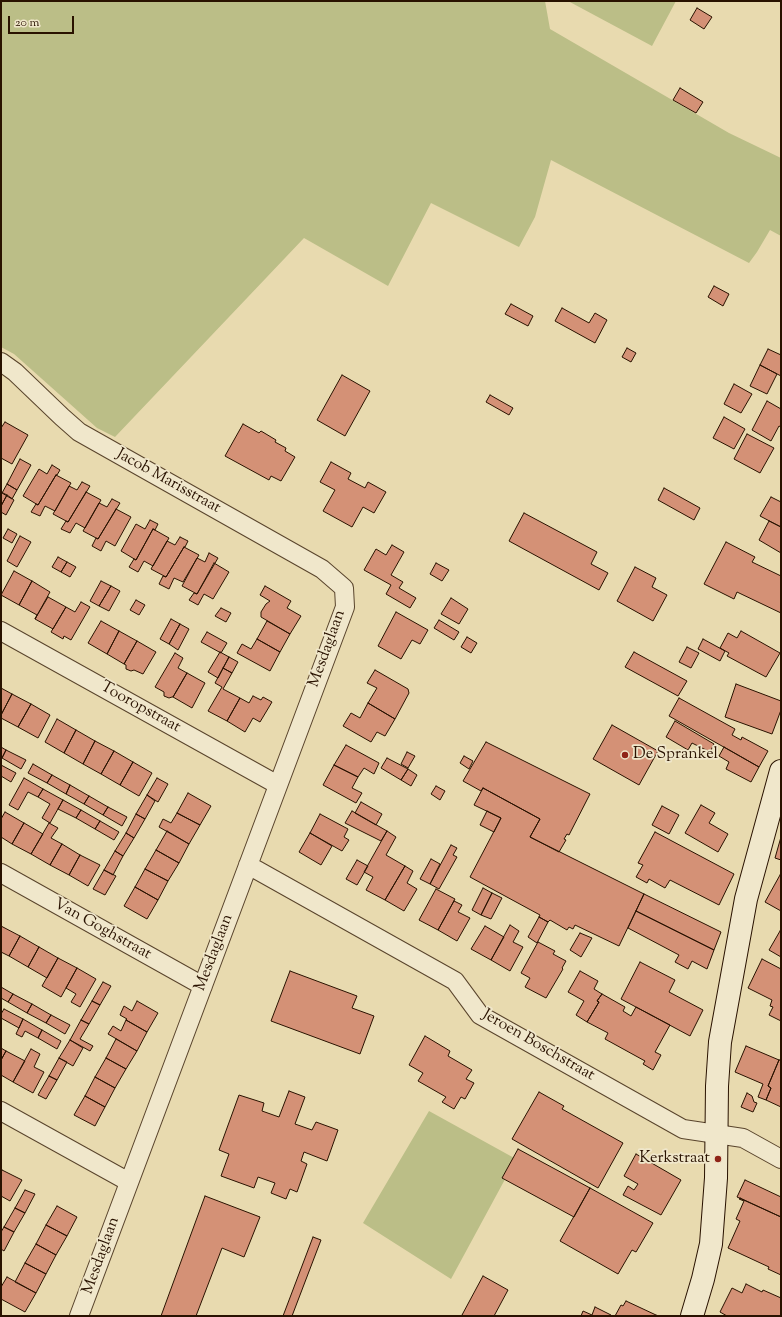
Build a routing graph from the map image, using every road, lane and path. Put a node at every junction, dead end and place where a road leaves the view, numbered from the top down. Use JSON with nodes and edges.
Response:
{"nodes":[{"id":1,"x":2,"y":365,"type":"edge"},
{"id":2,"x":344,"y":588,"type":"joint"},
{"id":3,"x":1,"y":631,"type":"edge"},
{"id":4,"x":781,"y":771,"type":"edge"},
{"id":5,"x":278,"y":785,"type":"junction"},
{"id":6,"x":248,"y":865,"type":"junction"},
{"id":7,"x":1,"y":873,"type":"edge"},
{"id":8,"x":203,"y":986,"type":"junction"},
{"id":9,"x":1,"y":1111,"type":"edge"},
{"id":10,"x":716,"y":1134,"type":"junction"},
{"id":11,"x":781,"y":1159,"type":"edge"},
{"id":12,"x":129,"y":1182,"type":"junction"},
{"id":13,"x":79,"y":1316,"type":"edge"},
{"id":14,"x":692,"y":1316,"type":"edge"}],
"edges":[{"from":1,"to":2,"type":"street","name":"Jacob Marisstraat"},
{"from":2,"to":5,"type":"street","name":"Mesdaglaan"},
{"from":3,"to":5,"type":"street","name":"Tooropstraat"},
{"from":4,"to":10,"type":"street"},
{"from":5,"to":6,"type":"street","name":"Mesdaglaan"},
{"from":6,"to":8,"type":"street","name":"Mesdaglaan"},
{"from":6,"to":10,"type":"street","name":"Jeroen Boschstraat"},
{"from":7,"to":8,"type":"street","name":"Van Goghstraat"},
{"from":8,"to":12,"type":"street","name":"Mesdaglaan"},
{"from":9,"to":12,"type":"street"},
{"from":10,"to":11,"type":"street","name":"Jeroen Boschstraat"},
{"from":10,"to":14,"type":"street"},
{"from":12,"to":13,"type":"street","name":"Mesdaglaan"}]}
